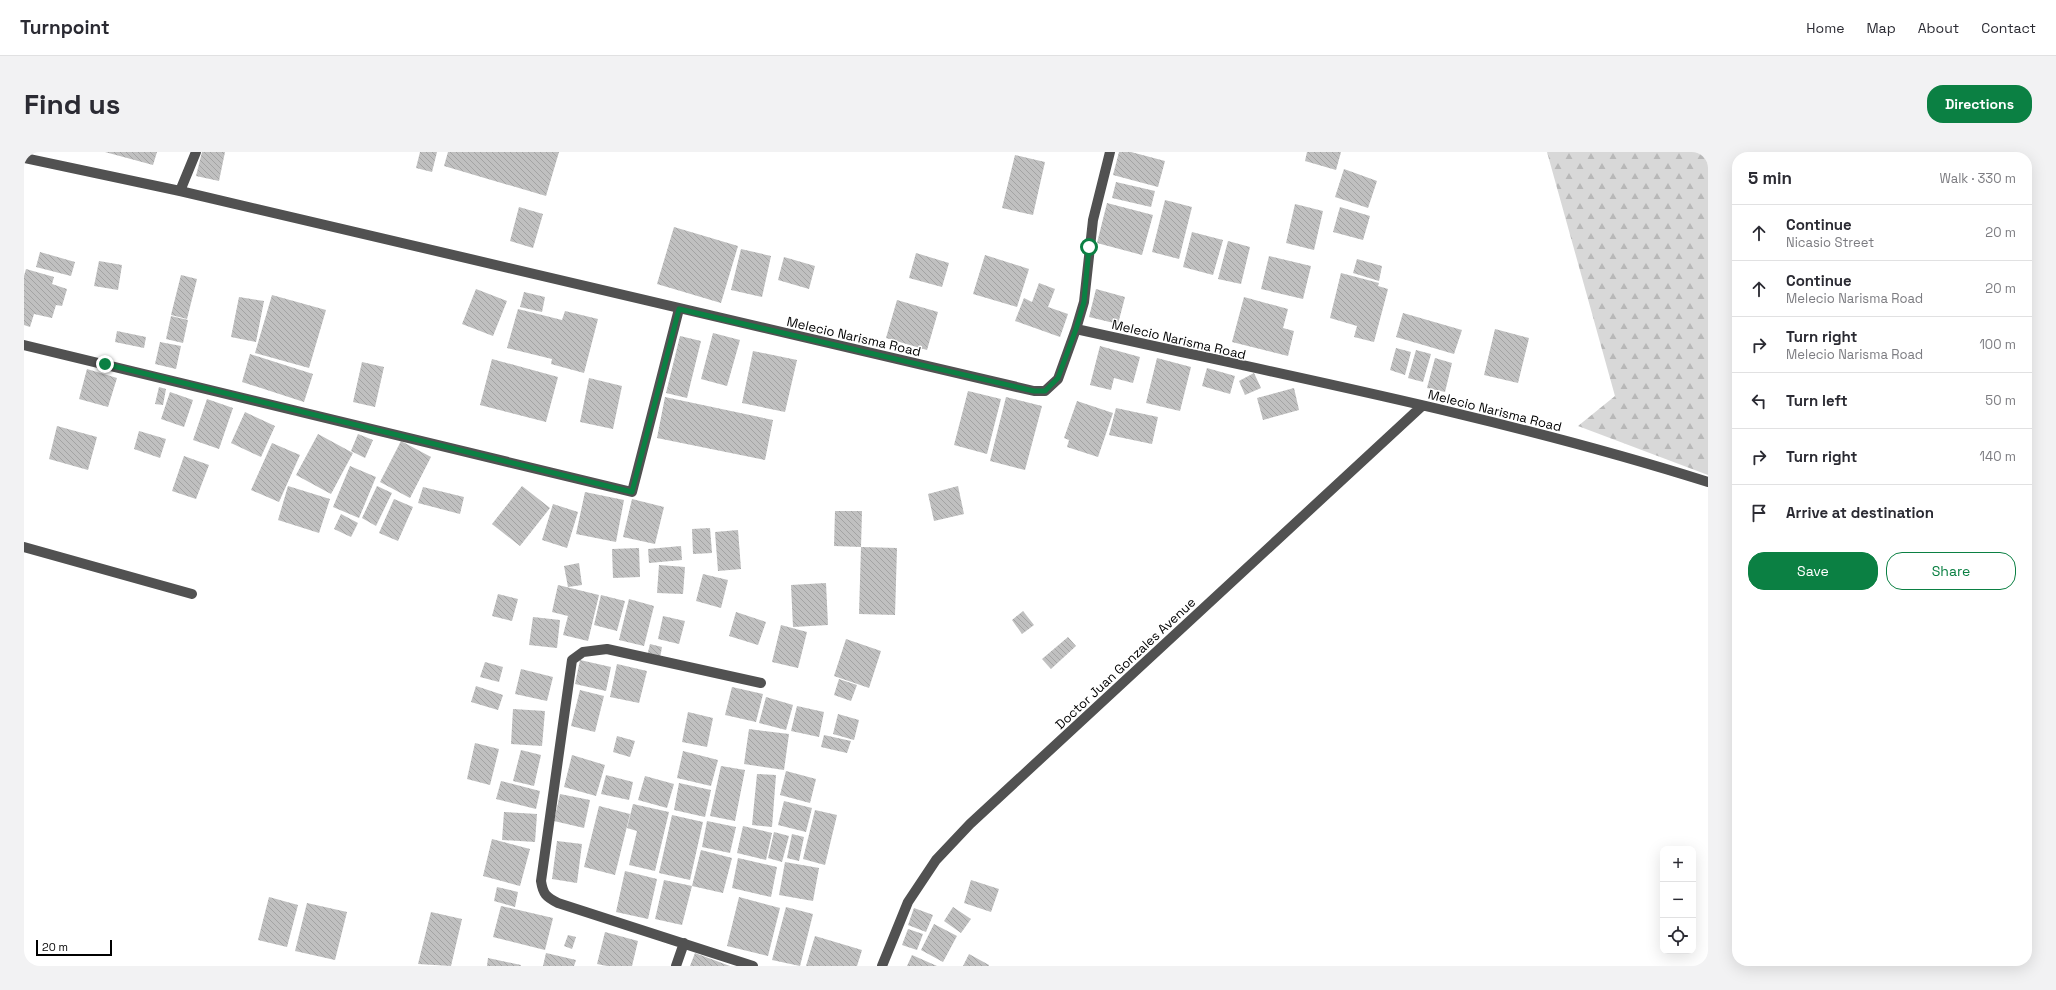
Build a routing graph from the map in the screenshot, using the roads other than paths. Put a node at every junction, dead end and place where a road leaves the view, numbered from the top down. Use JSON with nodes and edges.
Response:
{"nodes":[{"id":1,"x":196,"y":152,"type":"edge"},
{"id":2,"x":1110,"y":152,"type":"edge"},
{"id":3,"x":24,"y":158,"type":"edge"},
{"id":4,"x":180,"y":191,"type":"junction"},
{"id":5,"x":679,"y":309,"type":"junction"},
{"id":6,"x":1076,"y":329,"type":"junction"},
{"id":7,"x":24,"y":345,"type":"edge"},
{"id":8,"x":1422,"y":406,"type":"junction"},
{"id":9,"x":1708,"y":482,"type":"edge"},
{"id":10,"x":24,"y":547,"type":"edge"},
{"id":11,"x":192,"y":594,"type":"dead end"},
{"id":12,"x":761,"y":683,"type":"dead end"},
{"id":13,"x":684,"y":943,"type":"junction"},
{"id":14,"x":676,"y":966,"type":"edge"},
{"id":15,"x":753,"y":966,"type":"edge"},
{"id":16,"x":882,"y":966,"type":"edge"}],
"edges":[{"from":1,"to":4,"type":"street"},
{"from":2,"to":6,"type":"street"},
{"from":3,"to":4,"type":"street","name":"Melecio Narisma Road"},
{"from":4,"to":5,"type":"street","name":"Melecio Narisma Road"},
{"from":5,"to":6,"type":"street","name":"Melecio Narisma Road"},
{"from":5,"to":7,"type":"street"},
{"from":6,"to":8,"type":"street","name":"Melecio Narisma Road"},
{"from":8,"to":9,"type":"street","name":"Melecio Narisma Road"},
{"from":8,"to":16,"type":"street","name":"Doctor Juan Gonzales Avenue"},
{"from":10,"to":11,"type":"street"},
{"from":12,"to":13,"type":"street"},
{"from":13,"to":14,"type":"street"},
{"from":13,"to":15,"type":"street"}]}
